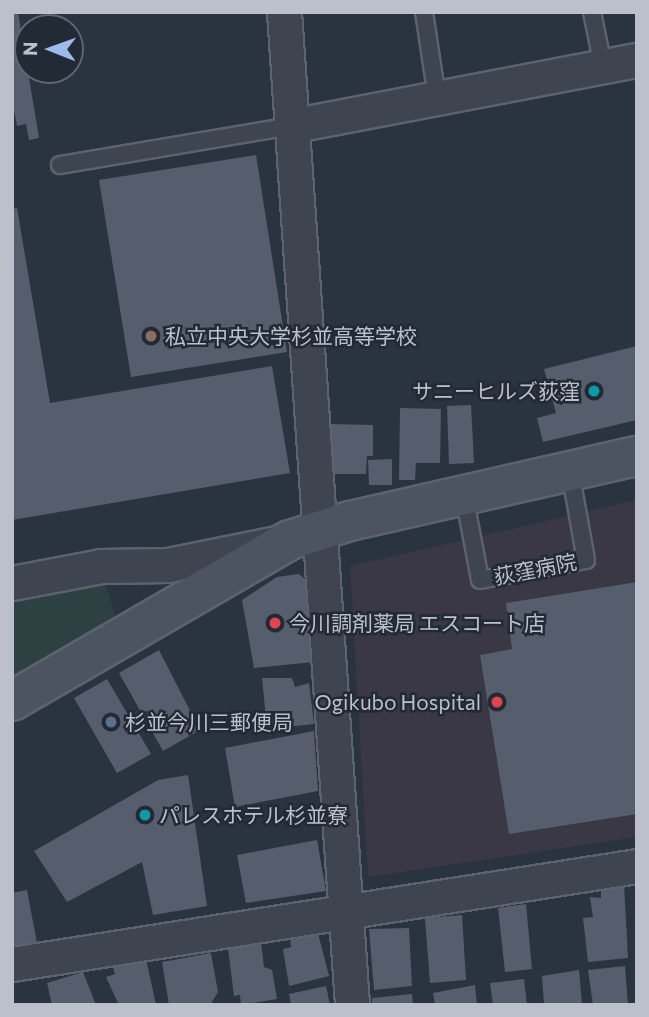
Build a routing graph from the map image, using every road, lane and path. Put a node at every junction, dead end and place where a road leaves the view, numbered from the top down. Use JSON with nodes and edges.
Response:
{"nodes":[{"id":1,"x":284,"y":12,"type":"edge"},
{"id":2,"x":424,"y":12,"type":"edge"},
{"id":3,"x":592,"y":12,"type":"edge"},
{"id":4,"x":637,"y":60,"type":"edge"},
{"id":5,"x":603,"y":66,"type":"junction"},
{"id":6,"x":437,"y":98,"type":"junction"},
{"id":7,"x":290,"y":126,"type":"junction"},
{"id":8,"x":60,"y":165,"type":"dead end"},
{"id":9,"x":637,"y":456,"type":"edge"},
{"id":10,"x":570,"y":471,"type":"junction"},
{"id":11,"x":464,"y":495,"type":"junction"},
{"id":12,"x":304,"y":535,"type":"junction"},
{"id":13,"x":12,"y":583,"type":"edge"},
{"id":14,"x":12,"y":701,"type":"edge"},
{"id":15,"x":637,"y":866,"type":"edge"},
{"id":16,"x":345,"y":912,"type":"junction"},
{"id":17,"x":12,"y":964,"type":"edge"},
{"id":18,"x":352,"y":1005,"type":"edge"}],
"edges":[{"from":1,"to":7,"type":"street"},
{"from":2,"to":6,"type":"lane"},
{"from":3,"to":5,"type":"lane"},
{"from":4,"to":5,"type":"street"},
{"from":5,"to":6,"type":"street"},
{"from":6,"to":7,"type":"street"},
{"from":7,"to":8,"type":"lane"},
{"from":7,"to":12,"type":"street"},
{"from":9,"to":10,"type":"street"},
{"from":10,"to":11,"type":"street"},
{"from":10,"to":11,"type":"lane","name":"荻窪病院"},
{"from":11,"to":12,"type":"street"},
{"from":12,"to":13,"type":"street"},
{"from":12,"to":14,"type":"street"},
{"from":12,"to":16,"type":"street"},
{"from":15,"to":16,"type":"street"},
{"from":16,"to":17,"type":"street"},
{"from":16,"to":18,"type":"street"}]}
